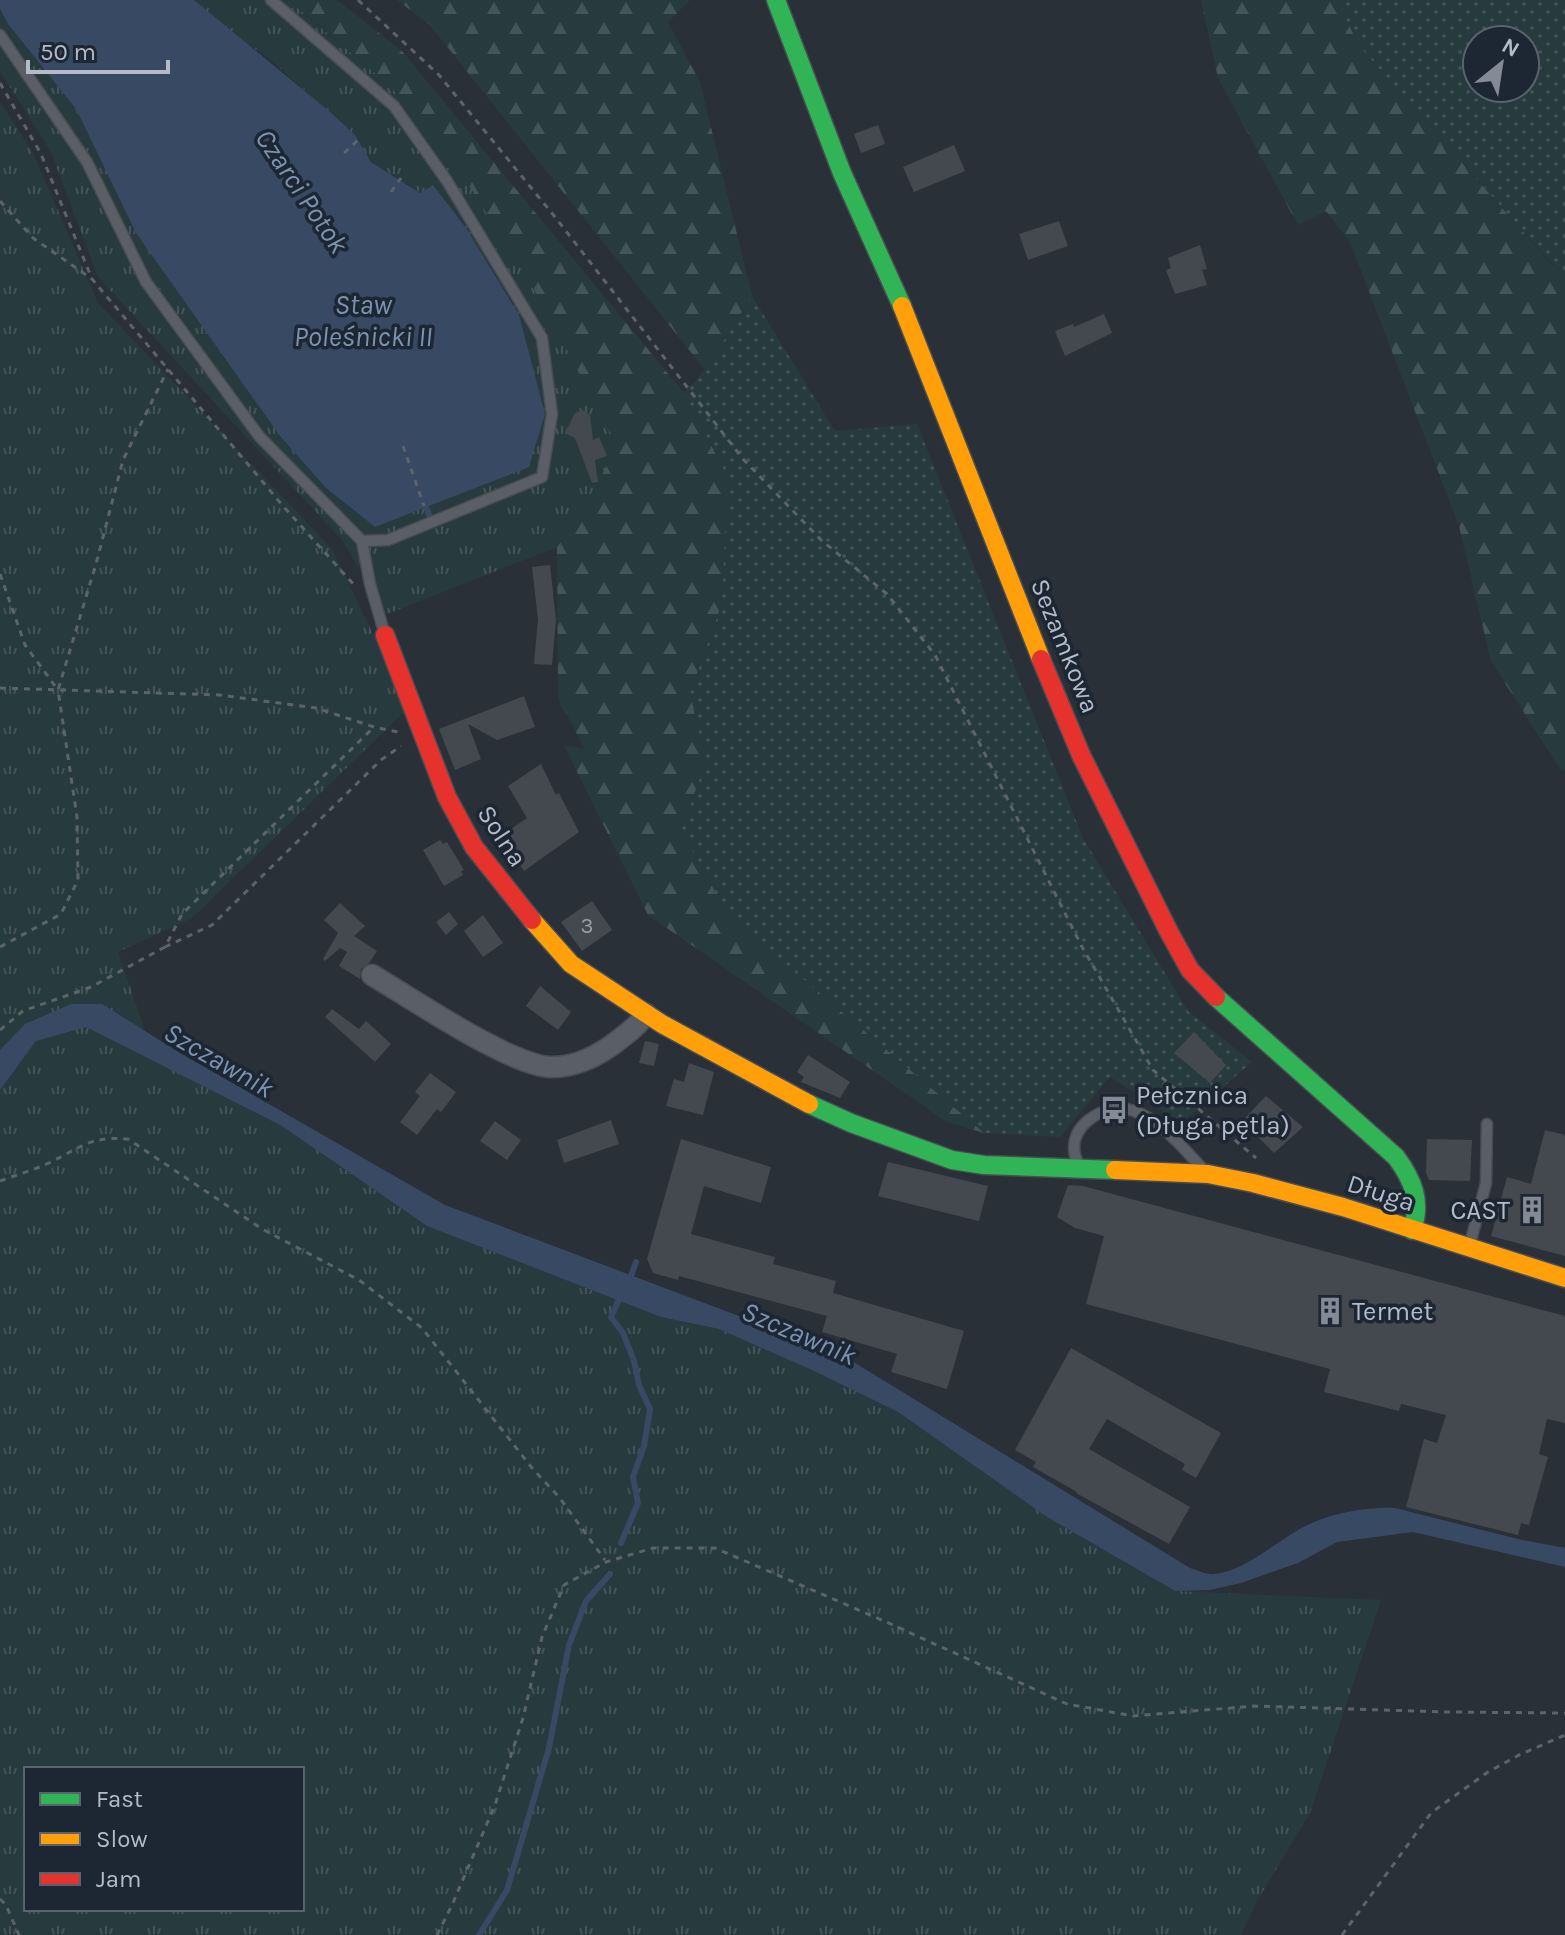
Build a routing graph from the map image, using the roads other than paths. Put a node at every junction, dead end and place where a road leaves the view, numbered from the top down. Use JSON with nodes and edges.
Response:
{"nodes":[{"id":1,"x":271,"y":0,"type":"edge"},
{"id":2,"x":776,"y":0,"type":"edge"},
{"id":3,"x":0,"y":35,"type":"edge"},
{"id":4,"x":362,"y":541,"type":"junction"},
{"id":5,"x":385,"y":635,"type":"joint"},
{"id":6,"x":372,"y":975,"type":"dead end"},
{"id":7,"x":646,"y":1014,"type":"junction"},
{"id":8,"x":1487,"y":1124,"type":"dead end"},
{"id":9,"x":1081,"y":1168,"type":"junction"},
{"id":10,"x":1208,"y":1174,"type":"junction"},
{"id":11,"x":1412,"y":1230,"type":"junction"},
{"id":12,"x":1469,"y":1248,"type":"junction"},
{"id":13,"x":1565,"y":1278,"type":"edge"}],
"edges":[{"from":1,"to":4,"type":"lane"},
{"from":2,"to":11,"type":"street","name":"Sezamkowa"},
{"from":3,"to":4,"type":"lane"},
{"from":4,"to":5,"type":"lane"},
{"from":5,"to":7,"type":"street","name":"Solna"},
{"from":6,"to":7,"type":"street"},
{"from":7,"to":9,"type":"street","name":"Solna"},
{"from":8,"to":12,"type":"lane"},
{"from":9,"to":10,"type":"street","name":"Solna"},
{"from":9,"to":10,"type":"lane"},
{"from":10,"to":11,"type":"street","name":"Długa"},
{"from":11,"to":12,"type":"street","name":"Długa"},
{"from":12,"to":13,"type":"street","name":"Długa"}]}
